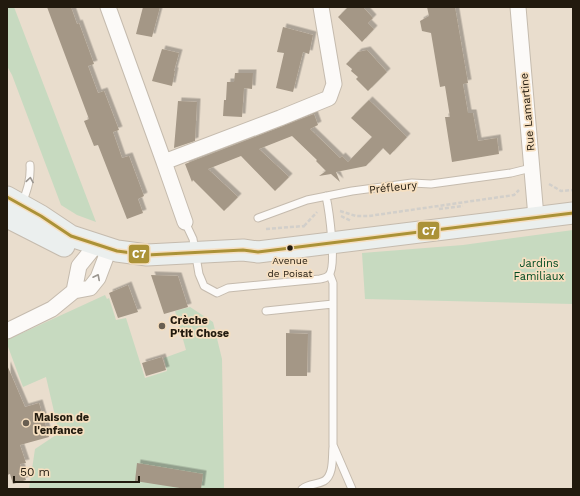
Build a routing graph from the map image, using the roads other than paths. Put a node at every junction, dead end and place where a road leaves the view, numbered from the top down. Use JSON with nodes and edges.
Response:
{"nodes":[{"id":1,"x":108,"y":7,"type":"edge"},
{"id":2,"x":321,"y":7,"type":"edge"},
{"id":3,"x":518,"y":7,"type":"edge"},
{"id":4,"x":164,"y":162,"type":"junction"},
{"id":5,"x":30,"y":165,"type":"dead end"},
{"id":6,"x":532,"y":168,"type":"junction"},
{"id":7,"x":326,"y":196,"type":"junction"},
{"id":8,"x":13,"y":207,"type":"edge"},
{"id":9,"x":573,"y":213,"type":"edge"},
{"id":10,"x":536,"y":217,"type":"junction"},
{"id":11,"x":258,"y":218,"type":"dead end"},
{"id":12,"x":185,"y":222,"type":"joint"},
{"id":13,"x":331,"y":243,"type":"junction"},
{"id":14,"x":99,"y":252,"type":"junction"},
{"id":15,"x":196,"y":258,"type":"junction"},
{"id":16,"x":330,"y":275,"type":"junction"},
{"id":17,"x":74,"y":291,"type":"junction"},
{"id":18,"x":333,"y":304,"type":"junction"},
{"id":19,"x":266,"y":311,"type":"dead end"},
{"id":20,"x":7,"y":331,"type":"edge"},
{"id":21,"x":333,"y":445,"type":"junction"},
{"id":22,"x":302,"y":489,"type":"edge"},
{"id":23,"x":352,"y":489,"type":"edge"}],
"edges":[{"from":1,"to":4,"type":"street"},
{"from":2,"to":4,"type":"street"},
{"from":3,"to":6,"type":"street","name":"Rue Lamartine"},
{"from":4,"to":12,"type":"street"},
{"from":8,"to":5,"type":"lane","one_way":true},
{"from":6,"to":7,"type":"lane","name":"Préfleury"},
{"from":6,"to":10,"type":"street","name":"Rue Lamartine"},
{"from":7,"to":11,"type":"lane","name":"Préfleury"},
{"from":7,"to":13,"type":"lane"},
{"from":8,"to":14,"type":"main road"},
{"from":9,"to":10,"type":"main road"},
{"from":10,"to":13,"type":"main road"},
{"from":12,"to":15,"type":"lane"},
{"from":13,"to":15,"type":"main road"},
{"from":13,"to":16,"type":"lane"},
{"from":14,"to":15,"type":"main road"},
{"from":14,"to":17,"type":"street"},
{"from":17,"to":14,"type":"street","one_way":true},
{"from":15,"to":16,"type":"lane"},
{"from":16,"to":18,"type":"lane"},
{"from":17,"to":20,"type":"street"},
{"from":18,"to":19,"type":"lane"},
{"from":18,"to":21,"type":"lane"},
{"from":21,"to":22,"type":"lane"},
{"from":21,"to":23,"type":"lane"}]}
